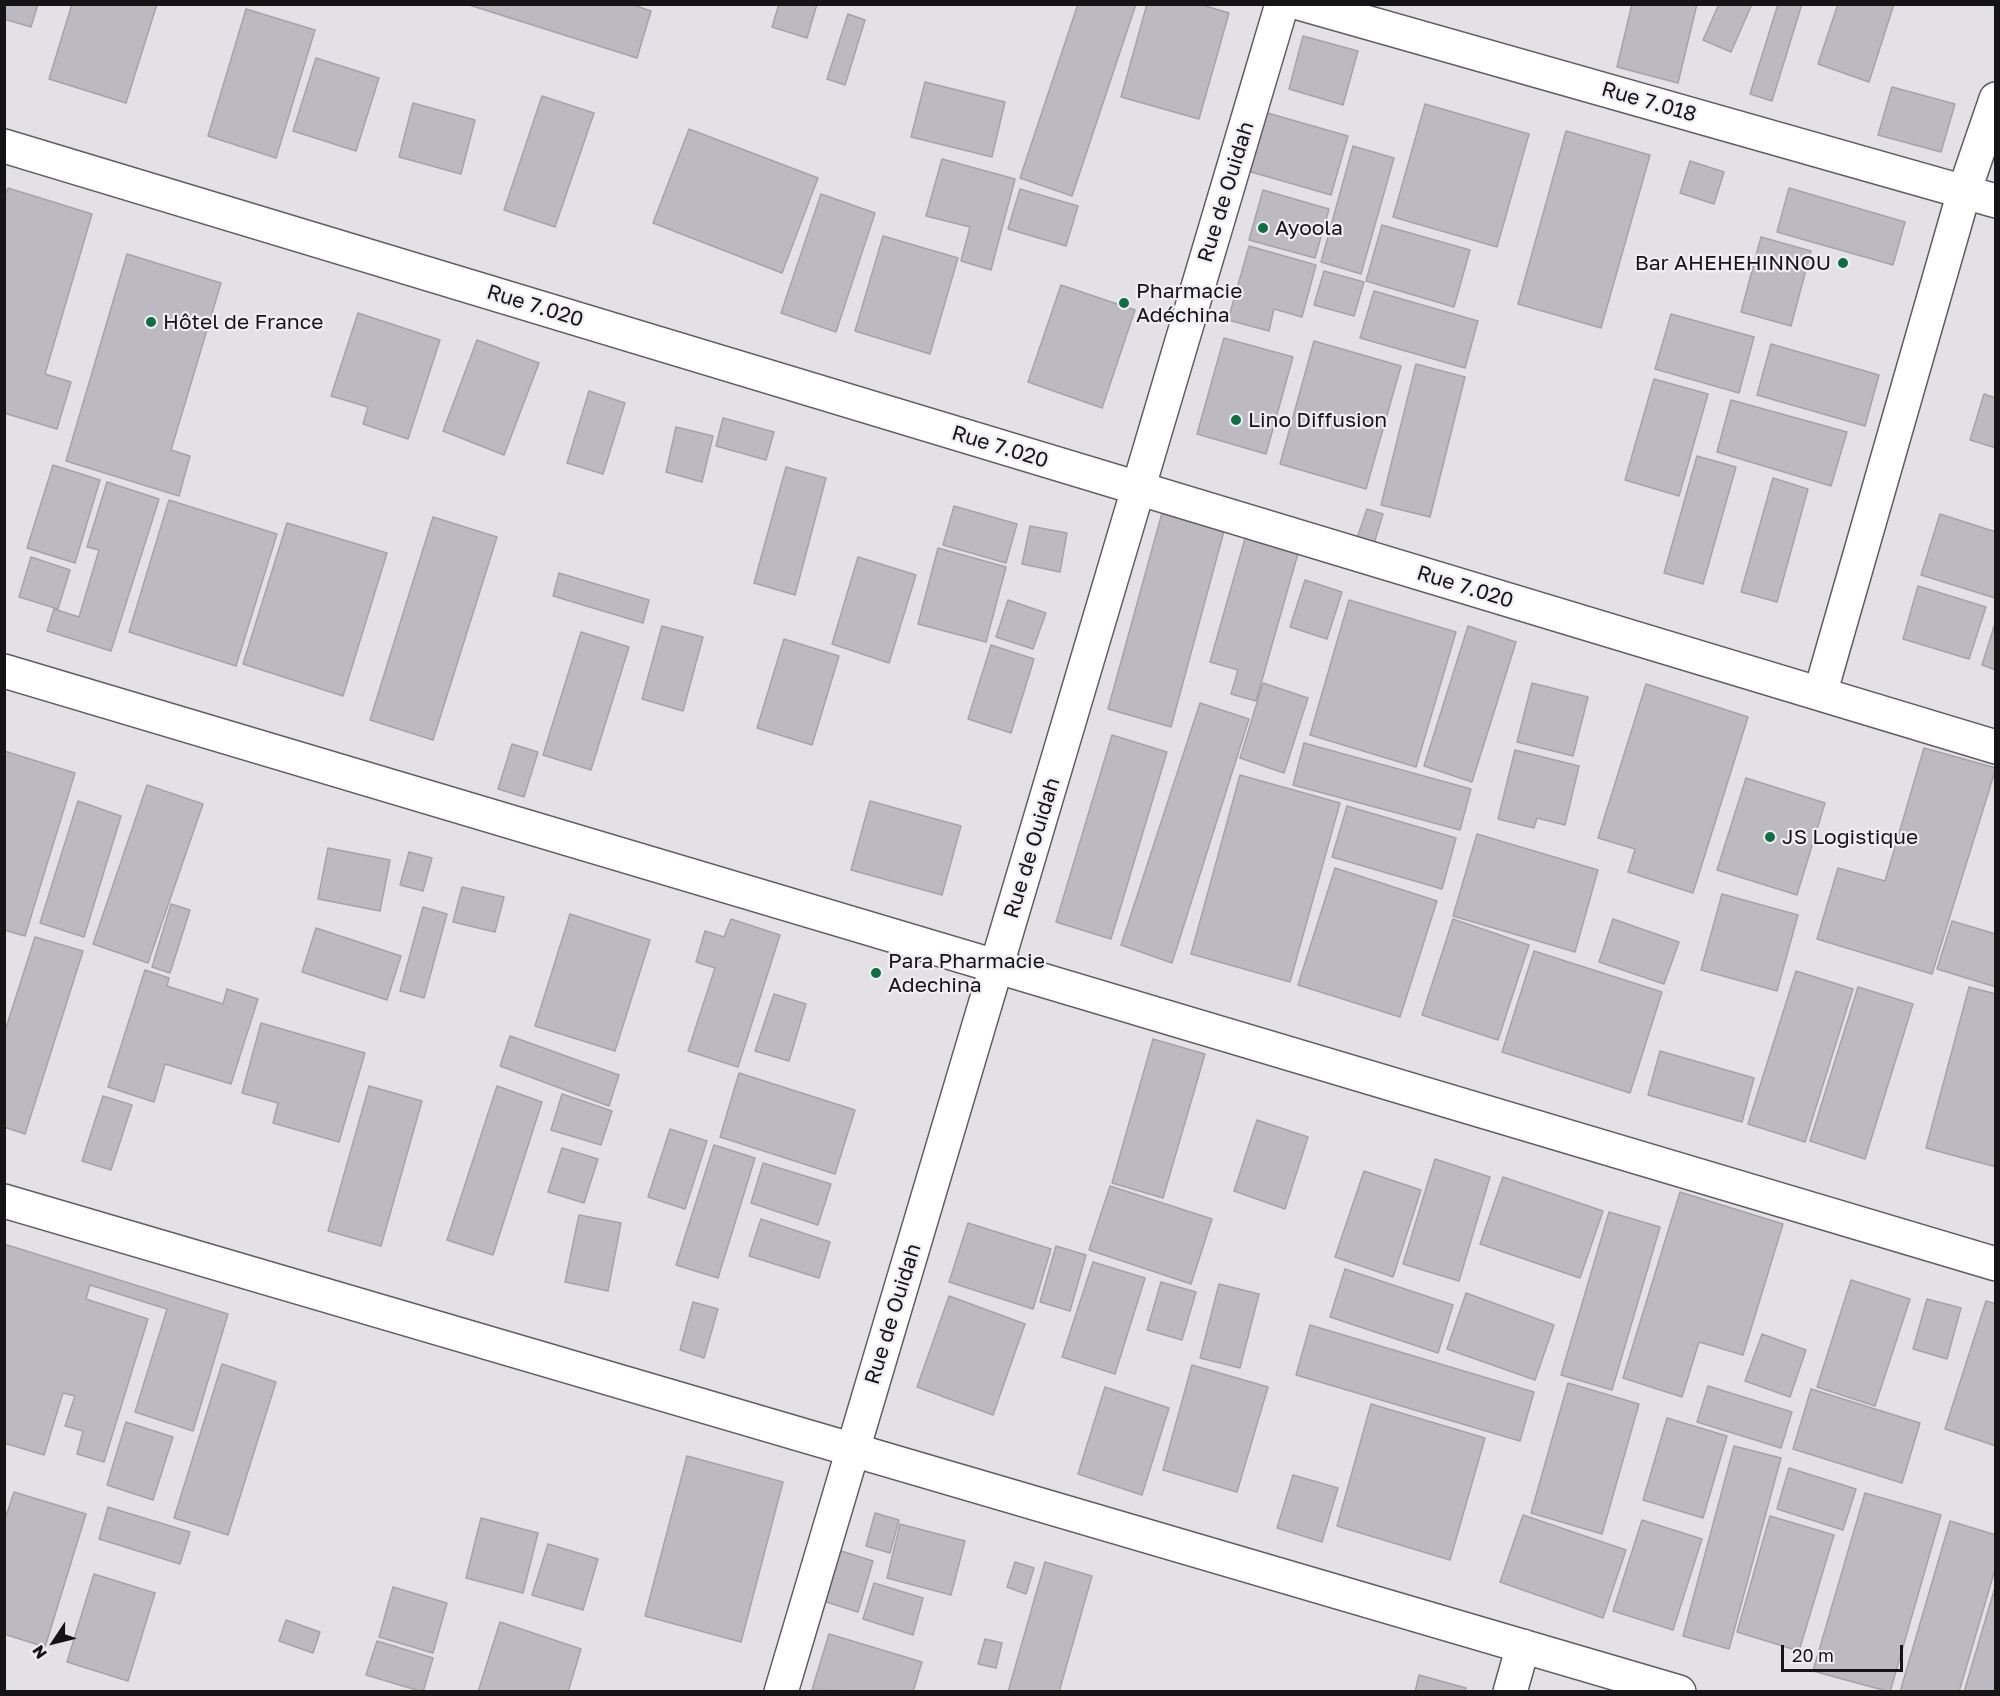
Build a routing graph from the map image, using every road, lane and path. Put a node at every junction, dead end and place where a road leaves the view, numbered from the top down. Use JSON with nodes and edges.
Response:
{"nodes":[{"id":1,"x":1282,"y":4,"type":"edge"},
{"id":2,"x":1302,"y":4,"type":"edge"},
{"id":3,"x":1995,"y":99,"type":"edge"},
{"id":4,"x":4,"y":146,"type":"edge"},
{"id":5,"x":1964,"y":192,"type":"junction"},
{"id":6,"x":1995,"y":201,"type":"edge"},
{"id":7,"x":1138,"y":489,"type":"junction"},
{"id":8,"x":4,"y":671,"type":"edge"},
{"id":9,"x":1820,"y":694,"type":"junction"},
{"id":10,"x":1995,"y":747,"type":"edge"},
{"id":11,"x":996,"y":967,"type":"junction"},
{"id":12,"x":4,"y":1201,"type":"edge"},
{"id":13,"x":1995,"y":1264,"type":"edge"},
{"id":14,"x":853,"y":1449,"type":"junction"},
{"id":15,"x":1523,"y":1646,"type":"junction"},
{"id":16,"x":781,"y":1692,"type":"edge"},
{"id":17,"x":1510,"y":1692,"type":"edge"},
{"id":18,"x":1679,"y":1692,"type":"edge"}],
"edges":[{"from":1,"to":7,"type":"street","name":"Rue de Ouidah"},
{"from":2,"to":5,"type":"street","name":"Rue 7.018"},
{"from":3,"to":5,"type":"street"},
{"from":4,"to":7,"type":"street","name":"Rue 7.020"},
{"from":5,"to":6,"type":"street","name":"Rue 7.018"},
{"from":5,"to":9,"type":"street"},
{"from":7,"to":9,"type":"street","name":"Rue 7.020"},
{"from":7,"to":11,"type":"street","name":"Rue de Ouidah"},
{"from":8,"to":11,"type":"street"},
{"from":9,"to":10,"type":"street","name":"Rue 7.020"},
{"from":11,"to":13,"type":"street"},
{"from":11,"to":14,"type":"street","name":"Rue de Ouidah"},
{"from":12,"to":14,"type":"street"},
{"from":14,"to":15,"type":"street"},
{"from":14,"to":16,"type":"street","name":"Rue de Ouidah"},
{"from":15,"to":17,"type":"street"},
{"from":15,"to":18,"type":"street"}]}
